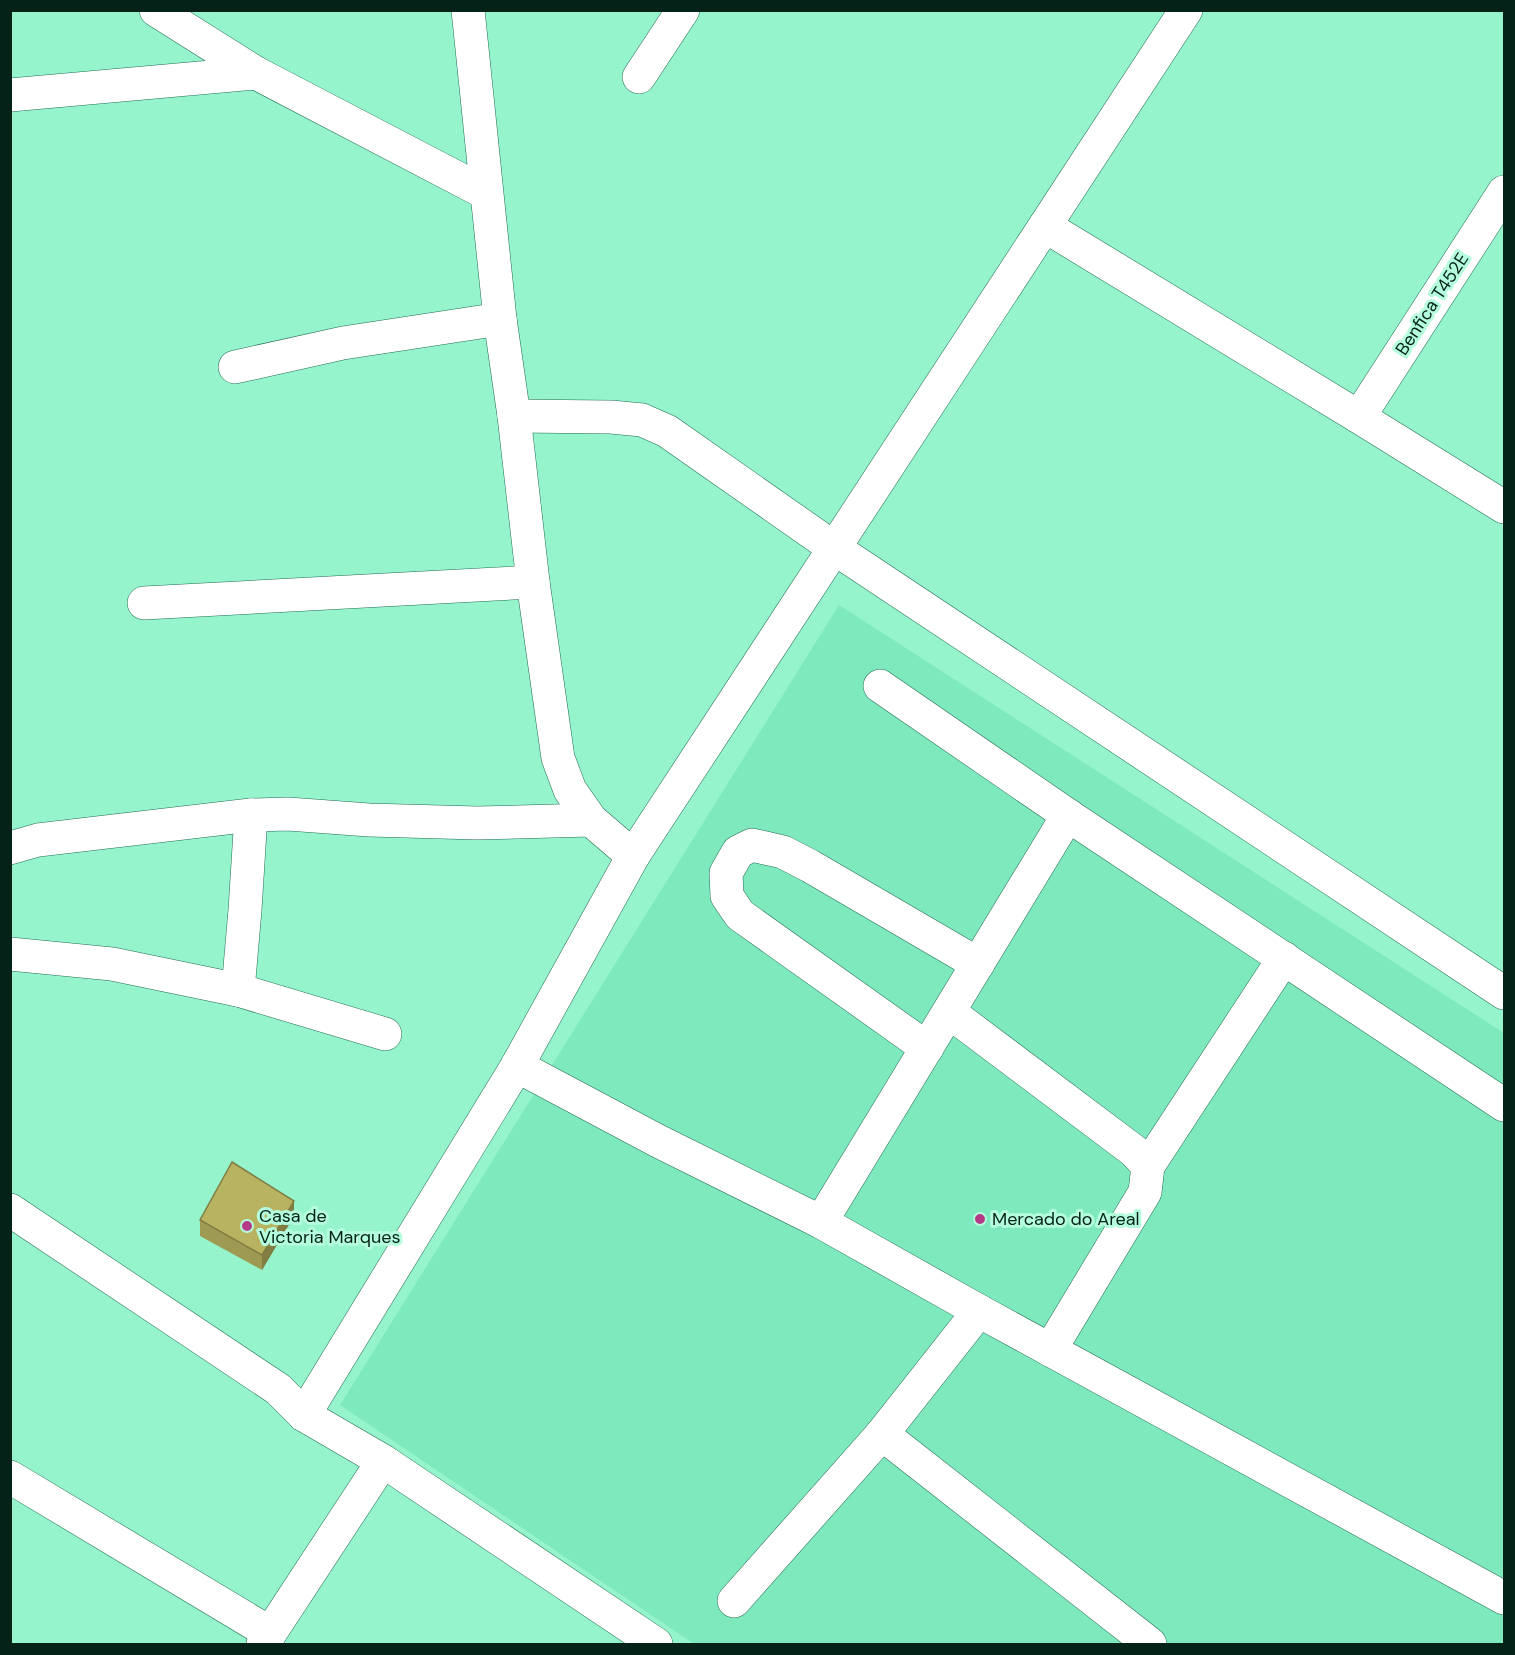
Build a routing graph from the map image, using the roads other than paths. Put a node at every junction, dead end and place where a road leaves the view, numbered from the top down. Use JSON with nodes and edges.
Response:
{"nodes":[{"id":1,"x":156,"y":10,"type":"edge"},
{"id":2,"x":468,"y":10,"type":"edge"},
{"id":3,"x":683,"y":10,"type":"edge"},
{"id":4,"x":1186,"y":10,"type":"edge"},
{"id":5,"x":256,"y":72,"type":"junction"},
{"id":6,"x":639,"y":77,"type":"dead end"},
{"id":7,"x":10,"y":95,"type":"edge"},
{"id":8,"x":1504,"y":192,"type":"edge"},
{"id":9,"x":486,"y":193,"type":"junction"},
{"id":10,"x":1045,"y":226,"type":"junction"},
{"id":11,"x":500,"y":319,"type":"junction"},
{"id":12,"x":235,"y":367,"type":"dead end"},
{"id":13,"x":514,"y":416,"type":"junction"},
{"id":14,"x":1359,"y":417,"type":"junction"},
{"id":15,"x":1504,"y":507,"type":"edge"},
{"id":16,"x":834,"y":548,"type":"junction"},
{"id":17,"x":533,"y":582,"type":"junction"},
{"id":18,"x":144,"y":603,"type":"dead end"},
{"id":19,"x":880,"y":686,"type":"dead end"},
{"id":20,"x":251,"y":815,"type":"junction"},
{"id":21,"x":1068,"y":815,"type":"junction"},
{"id":22,"x":591,"y":820,"type":"junction"},
{"id":23,"x":10,"y":848,"type":"edge"},
{"id":24,"x":633,"y":856,"type":"junction"},
{"id":25,"x":10,"y":954,"type":"edge"},
{"id":26,"x":1284,"y":958,"type":"junction"},
{"id":27,"x":978,"y":964,"type":"junction"},
{"id":28,"x":238,"y":990,"type":"junction"},
{"id":29,"x":1504,"y":993,"type":"edge"},
{"id":30,"x":949,"y":1012,"type":"junction"},
{"id":31,"x":385,"y":1034,"type":"dead end"},
{"id":32,"x":927,"y":1048,"type":"junction"},
{"id":33,"x":517,"y":1066,"type":"junction"},
{"id":34,"x":1504,"y":1105,"type":"edge"},
{"id":35,"x":1148,"y":1167,"type":"junction"},
{"id":36,"x":10,"y":1210,"type":"edge"},
{"id":37,"x":821,"y":1222,"type":"junction"},
{"id":38,"x":979,"y":1311,"type":"junction"},
{"id":39,"x":1050,"y":1350,"type":"junction"},
{"id":40,"x":304,"y":1415,"type":"junction"},
{"id":41,"x":882,"y":1434,"type":"junction"},
{"id":42,"x":383,"y":1461,"type":"junction"},
{"id":43,"x":10,"y":1477,"type":"edge"},
{"id":44,"x":1504,"y":1598,"type":"edge"},
{"id":45,"x":734,"y":1602,"type":"dead end"},
{"id":46,"x":267,"y":1639,"type":"edge"},
{"id":47,"x":656,"y":1644,"type":"edge"},
{"id":48,"x":1150,"y":1644,"type":"edge"}],
"edges":[{"from":1,"to":5,"type":"street"},
{"from":2,"to":9,"type":"street"},
{"from":3,"to":6,"type":"street"},
{"from":4,"to":10,"type":"street"},
{"from":5,"to":7,"type":"street"},
{"from":5,"to":9,"type":"street"},
{"from":8,"to":14,"type":"street","name":"Benfica T452E"},
{"from":9,"to":11,"type":"street"},
{"from":10,"to":14,"type":"street"},
{"from":10,"to":16,"type":"street"},
{"from":11,"to":12,"type":"street"},
{"from":11,"to":13,"type":"street"},
{"from":13,"to":16,"type":"street"},
{"from":13,"to":17,"type":"street"},
{"from":14,"to":15,"type":"street"},
{"from":16,"to":24,"type":"street"},
{"from":16,"to":29,"type":"street"},
{"from":17,"to":18,"type":"street"},
{"from":17,"to":22,"type":"street"},
{"from":19,"to":21,"type":"street"},
{"from":20,"to":22,"type":"street"},
{"from":20,"to":23,"type":"street"},
{"from":20,"to":28,"type":"street"},
{"from":21,"to":26,"type":"street"},
{"from":21,"to":27,"type":"street"},
{"from":22,"to":24,"type":"street"},
{"from":24,"to":33,"type":"street"},
{"from":25,"to":28,"type":"street"},
{"from":26,"to":34,"type":"street"},
{"from":26,"to":35,"type":"street"},
{"from":27,"to":30,"type":"street"},
{"from":27,"to":32,"type":"street"},
{"from":28,"to":31,"type":"street"},
{"from":30,"to":32,"type":"street"},
{"from":30,"to":35,"type":"street"},
{"from":32,"to":37,"type":"street"},
{"from":33,"to":37,"type":"street"},
{"from":33,"to":40,"type":"street"},
{"from":35,"to":39,"type":"street"},
{"from":36,"to":40,"type":"street"},
{"from":37,"to":38,"type":"street"},
{"from":38,"to":39,"type":"street"},
{"from":38,"to":41,"type":"street"},
{"from":39,"to":44,"type":"street"},
{"from":40,"to":42,"type":"street"},
{"from":41,"to":45,"type":"street"},
{"from":41,"to":48,"type":"street"},
{"from":42,"to":46,"type":"street"},
{"from":42,"to":47,"type":"street"},
{"from":43,"to":46,"type":"street"}]}
